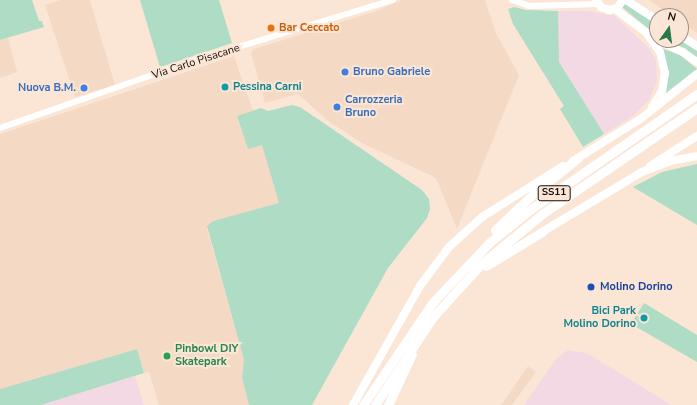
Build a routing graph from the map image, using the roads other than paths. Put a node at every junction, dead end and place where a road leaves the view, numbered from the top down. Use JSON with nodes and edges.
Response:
{"nodes":[{"id":1,"x":393,"y":0,"type":"edge"},
{"id":2,"x":512,"y":0,"type":"edge"},
{"id":3,"x":625,"y":0,"type":"edge"},
{"id":4,"x":597,"y":2,"type":"edge"},
{"id":5,"x":615,"y":9,"type":"junction"},
{"id":6,"x":649,"y":15,"type":"edge"},
{"id":7,"x":647,"y":34,"type":"joint"},
{"id":8,"x":675,"y":48,"type":"edge"},
{"id":9,"x":697,"y":62,"type":"edge"},
{"id":10,"x":697,"y":74,"type":"edge"},
{"id":11,"x":697,"y":84,"type":"edge"},
{"id":12,"x":684,"y":85,"type":"junction"},
{"id":13,"x":697,"y":94,"type":"edge"},
{"id":14,"x":697,"y":108,"type":"edge"},
{"id":15,"x":642,"y":118,"type":"junction"},
{"id":16,"x":0,"y":128,"type":"edge"},
{"id":17,"x":697,"y":136,"type":"edge"},
{"id":18,"x":697,"y":156,"type":"edge"},
{"id":19,"x":578,"y":158,"type":"junction"},
{"id":20,"x":648,"y":170,"type":"junction"},
{"id":21,"x":542,"y":232,"type":"joint"},
{"id":22,"x":451,"y":295,"type":"junction"},
{"id":23,"x":440,"y":308,"type":"junction"},
{"id":24,"x":427,"y":309,"type":"junction"},
{"id":25,"x":415,"y":325,"type":"junction"},
{"id":26,"x":353,"y":405,"type":"edge"},
{"id":27,"x":358,"y":405,"type":"edge"},
{"id":28,"x":363,"y":405,"type":"edge"},
{"id":29,"x":375,"y":405,"type":"edge"},
{"id":30,"x":388,"y":405,"type":"edge"}],
"edges":[{"from":1,"to":16,"type":"street","name":"Via Carlo Pisacane"},
{"from":2,"to":4,"type":"street"},
{"from":3,"to":5,"type":"main road"},
{"from":3,"to":6,"type":"main road"},
{"from":4,"to":5,"type":"main road"},
{"from":5,"to":7,"type":"main road"},
{"from":7,"to":15,"type":"main road"},
{"from":8,"to":9,"type":"main road"},
{"from":10,"to":12,"type":"main road"},
{"from":11,"to":12,"type":"main road"},
{"from":12,"to":15,"type":"main road"},
{"from":13,"to":24,"type":"highway","number":"SS11"},
{"from":14,"to":22,"type":"highway","number":"SS11"},
{"from":15,"to":19,"type":"main road"},
{"from":17,"to":20,"type":"main road"},
{"from":18,"to":20,"type":"main road"},
{"from":19,"to":24,"type":"highway"},
{"from":19,"to":26,"type":"main road"},
{"from":20,"to":21,"type":"main road"},
{"from":21,"to":22,"type":"highway"},
{"from":22,"to":23,"type":"highway","number":"SS11"},
{"from":23,"to":29,"type":"highway","number":"SS11"},
{"from":23,"to":30,"type":"highway"},
{"from":24,"to":25,"type":"highway","number":"SS11"},
{"from":25,"to":27,"type":"highway"},
{"from":25,"to":28,"type":"highway","number":"SS11"}]}
